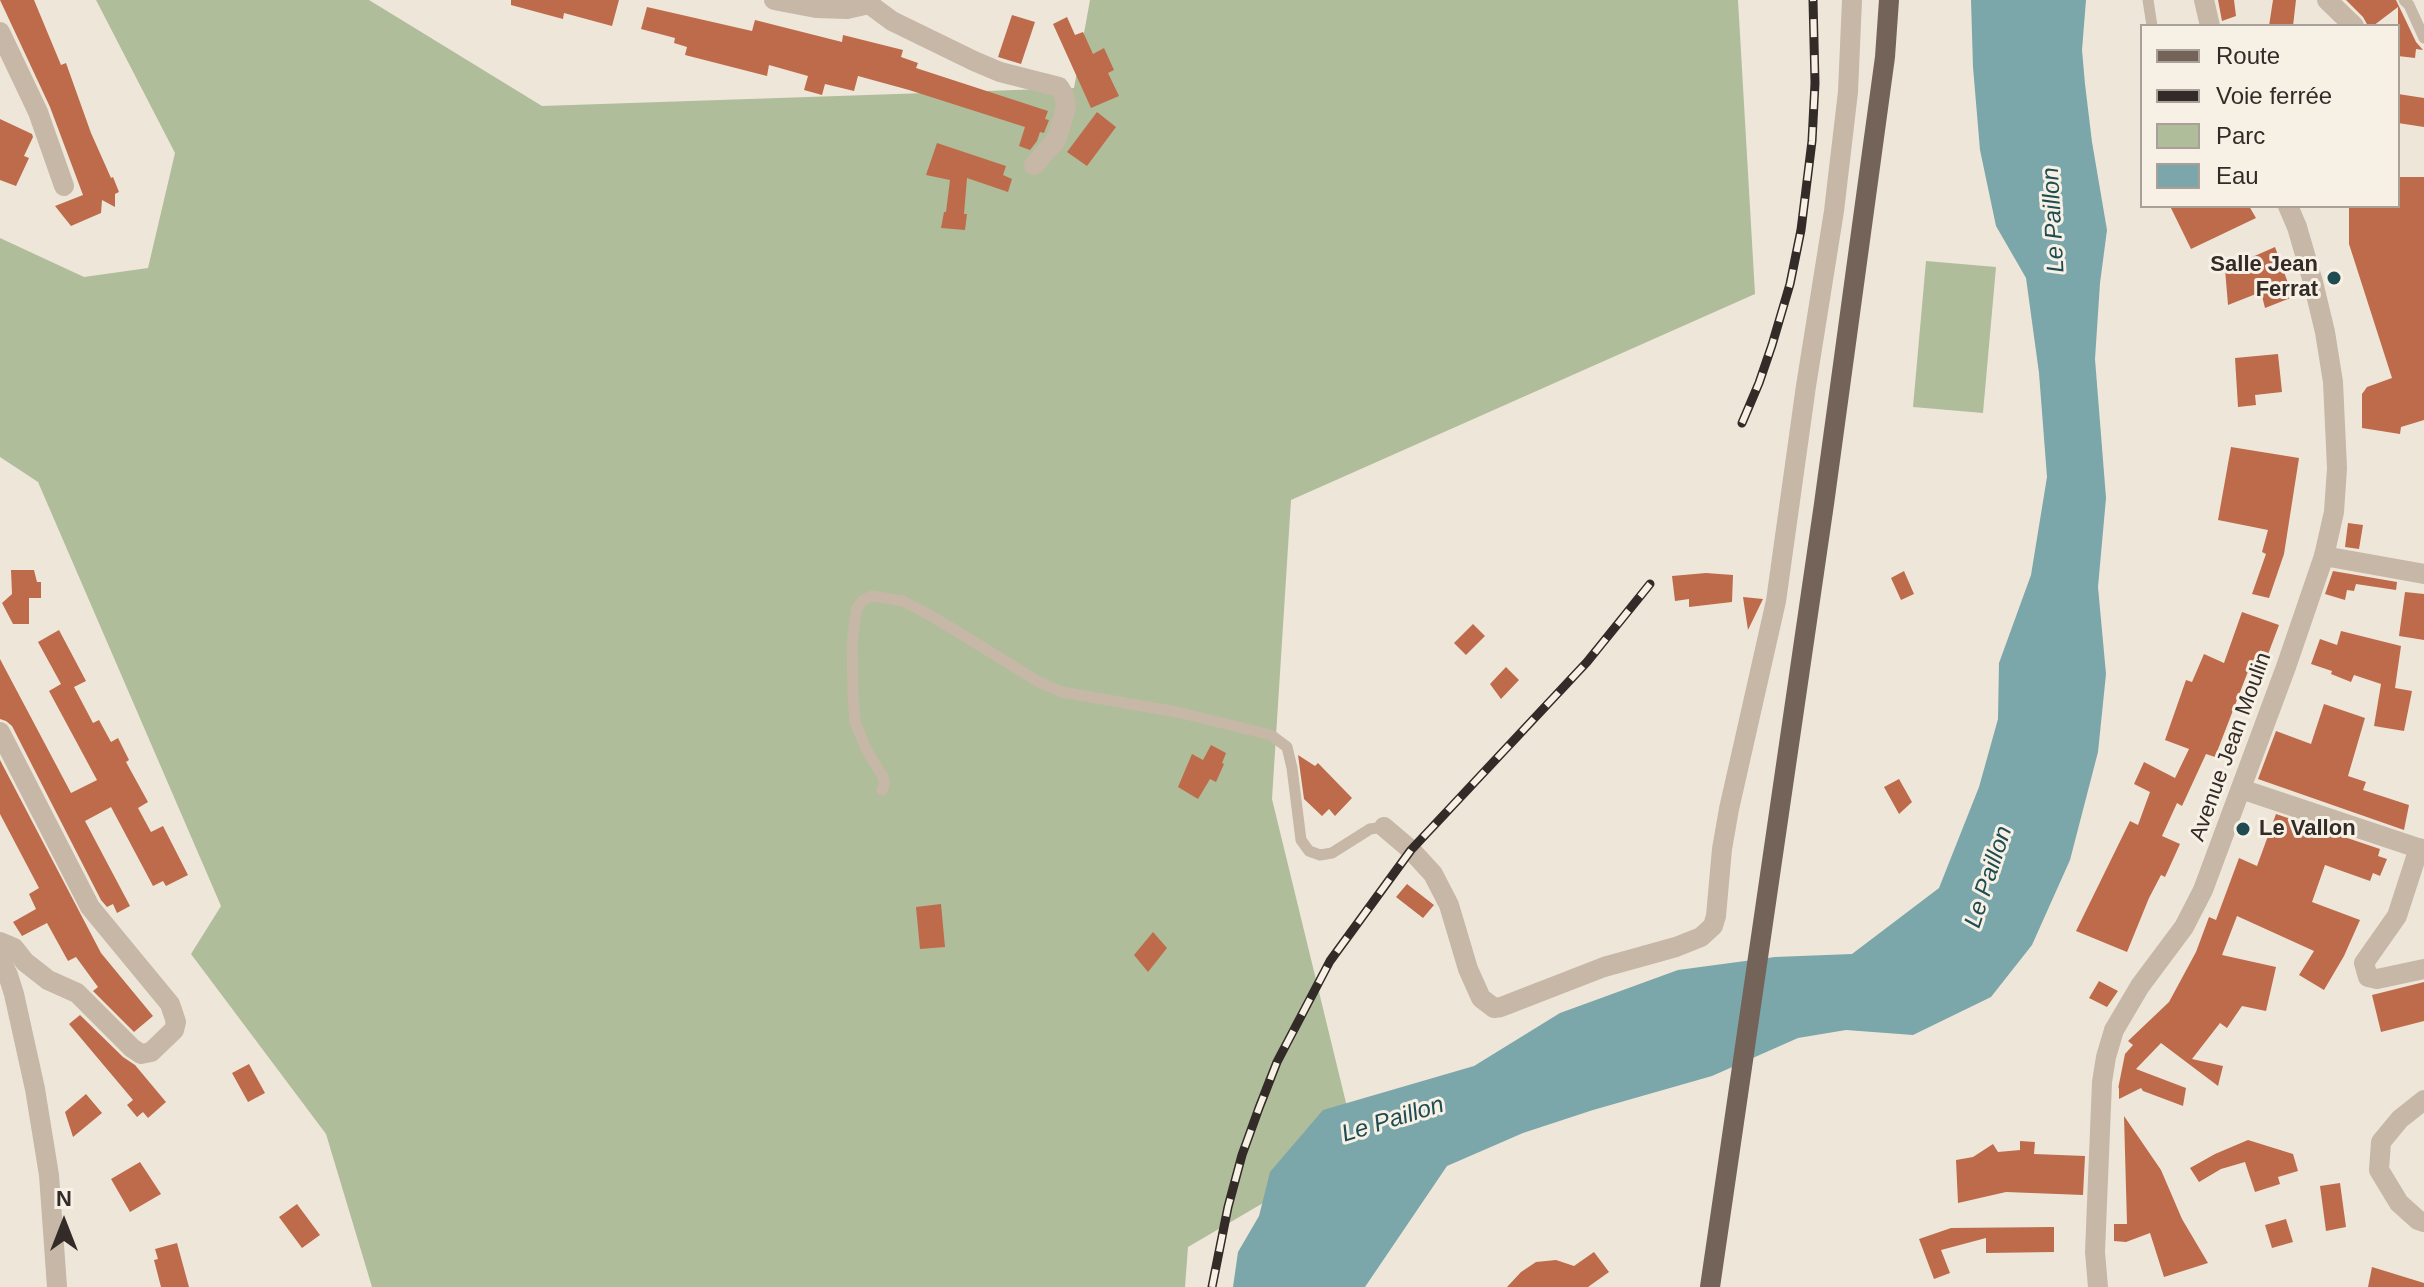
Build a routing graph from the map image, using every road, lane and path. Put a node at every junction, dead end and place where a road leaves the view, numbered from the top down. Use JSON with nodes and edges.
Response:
{"nodes":[{"id":1,"x":774,"y":0,"type":"edge"},
{"id":2,"x":1852,"y":0,"type":"edge"},
{"id":3,"x":1875,"y":0,"type":"edge"},
{"id":4,"x":1889,"y":0,"type":"edge"},
{"id":5,"x":2148,"y":0,"type":"edge"},
{"id":6,"x":2204,"y":0,"type":"edge"},
{"id":7,"x":2327,"y":0,"type":"edge"},
{"id":8,"x":2404,"y":0,"type":"edge"},
{"id":9,"x":2152,"y":24,"type":"edge"},
{"id":10,"x":2210,"y":24,"type":"edge"},
{"id":11,"x":2352,"y":24,"type":"edge"},
{"id":12,"x":0,"y":32,"type":"edge"},
{"id":13,"x":2424,"y":38,"type":"edge"},
{"id":14,"x":1034,"y":165,"type":"dead end"},
{"id":15,"x":64,"y":186,"type":"dead end"},
{"id":16,"x":2289,"y":208,"type":"edge"},
{"id":17,"x":2324,"y":556,"type":"junction"},
{"id":18,"x":2424,"y":574,"type":"edge"},
{"id":19,"x":0,"y":732,"type":"edge"},
{"id":20,"x":2241,"y":789,"type":"junction"},
{"id":21,"x":882,"y":790,"type":"dead end"},
{"id":22,"x":1384,"y":827,"type":"joint"},
{"id":23,"x":2421,"y":849,"type":"edge"},
{"id":24,"x":1762,"y":891,"type":"junction"},
{"id":25,"x":0,"y":942,"type":"edge"},
{"id":26,"x":0,"y":959,"type":"edge"},
{"id":27,"x":2424,"y":969,"type":"edge"},
{"id":28,"x":1733,"y":1091,"type":"junction"},
{"id":29,"x":2424,"y":1100,"type":"edge"},
{"id":30,"x":2424,"y":1222,"type":"edge"},
{"id":31,"x":57,"y":1287,"type":"edge"},
{"id":32,"x":1700,"y":1287,"type":"edge"},
{"id":33,"x":1710,"y":1287,"type":"edge"},
{"id":34,"x":2098,"y":1287,"type":"edge"}],
"edges":[{"from":1,"to":14,"type":"street"},
{"from":2,"to":22,"type":"street"},
{"from":3,"to":24,"type":"main road"},
{"from":4,"to":24,"type":"main road"},
{"from":5,"to":9,"type":"lane"},
{"from":6,"to":10,"type":"street"},
{"from":7,"to":11,"type":"street"},
{"from":8,"to":13,"type":"lane"},
{"from":12,"to":15,"type":"street"},
{"from":16,"to":17,"type":"street","name":"Avenue Jean Moulin"},
{"from":17,"to":18,"type":"street"},
{"from":17,"to":20,"type":"street","name":"Avenue Jean Moulin"},
{"from":19,"to":25,"type":"street"},
{"from":20,"to":23,"type":"street"},
{"from":20,"to":34,"type":"street","name":"Avenue Jean Moulin"},
{"from":21,"to":22,"type":"lane"},
{"from":23,"to":27,"type":"street"},
{"from":24,"to":28,"type":"main road"},
{"from":26,"to":31,"type":"street"},
{"from":28,"to":32,"type":"main road"},
{"from":28,"to":33,"type":"main road"},
{"from":29,"to":30,"type":"street"}]}
